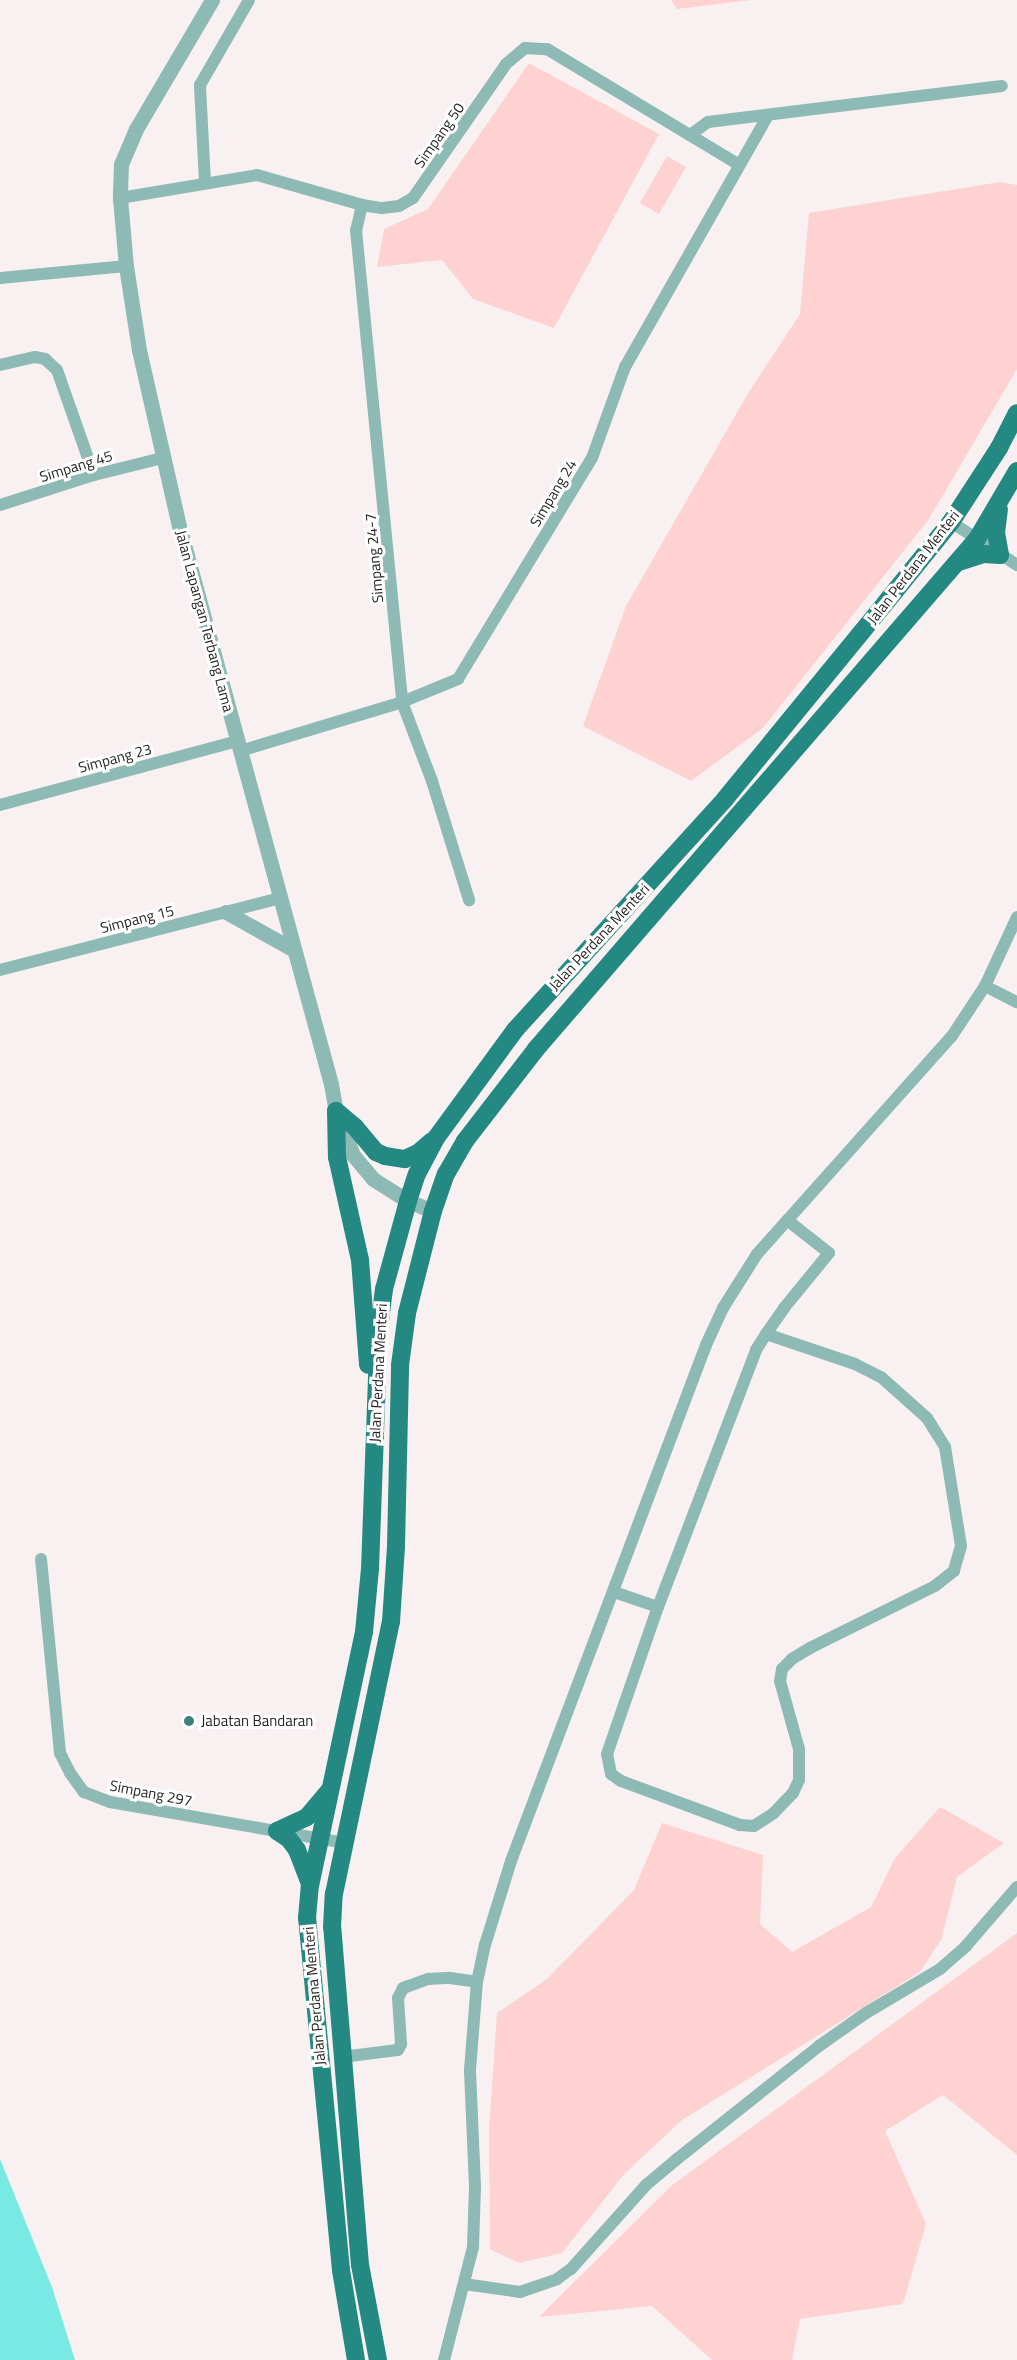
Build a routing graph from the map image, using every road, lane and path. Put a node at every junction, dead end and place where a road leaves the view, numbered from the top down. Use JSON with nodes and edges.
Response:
{"nodes":[{"id":1,"x":212,"y":0,"type":"edge"},
{"id":2,"x":249,"y":0,"type":"edge"},
{"id":3,"x":1002,"y":86,"type":"dead end"},
{"id":4,"x":768,"y":115,"type":"junction"},
{"id":5,"x":690,"y":135,"type":"junction"},
{"id":6,"x":739,"y":165,"type":"junction"},
{"id":7,"x":205,"y":182,"type":"junction"},
{"id":8,"x":120,"y":198,"type":"junction"},
{"id":9,"x":362,"y":205,"type":"junction"},
{"id":10,"x":126,"y":266,"type":"junction"},
{"id":11,"x":0,"y":278,"type":"edge"},
{"id":12,"x":0,"y":365,"type":"edge"},
{"id":13,"x":1017,"y":412,"type":"edge"},
{"id":14,"x":162,"y":458,"type":"junction"},
{"id":15,"x":1017,"y":471,"type":"edge"},
{"id":16,"x":94,"y":475,"type":"junction"},
{"id":17,"x":1001,"y":498,"type":"junction"},
{"id":18,"x":0,"y":506,"type":"edge"},
{"id":19,"x":951,"y":522,"type":"junction"},
{"id":20,"x":977,"y":539,"type":"junction"},
{"id":21,"x":1000,"y":555,"type":"junction"},
{"id":22,"x":957,"y":562,"type":"junction"},
{"id":23,"x":1017,"y":566,"type":"edge"},
{"id":24,"x":402,"y":702,"type":"junction"},
{"id":25,"x":238,"y":746,"type":"junction"},
{"id":26,"x":0,"y":805,"type":"edge"},
{"id":27,"x":280,"y":898,"type":"junction"},
{"id":28,"x":469,"y":900,"type":"dead end"},
{"id":29,"x":226,"y":912,"type":"junction"},
{"id":30,"x":1017,"y":917,"type":"edge"},
{"id":31,"x":294,"y":950,"type":"junction"},
{"id":32,"x":0,"y":970,"type":"edge"},
{"id":33,"x":985,"y":986,"type":"junction"},
{"id":34,"x":1017,"y":1002,"type":"edge"},
{"id":35,"x":336,"y":1111,"type":"junction"},
{"id":36,"x":436,"y":1138,"type":"junction"},
{"id":37,"x":408,"y":1201,"type":"junction"},
{"id":38,"x":433,"y":1211,"type":"junction"},
{"id":39,"x":788,"y":1220,"type":"junction"},
{"id":40,"x":766,"y":1334,"type":"junction"},
{"id":41,"x":374,"y":1423,"type":"junction"},
{"id":42,"x":41,"y":1559,"type":"dead end"},
{"id":43,"x":614,"y":1592,"type":"junction"},
{"id":44,"x":658,"y":1607,"type":"junction"},
{"id":45,"x":330,"y":1790,"type":"junction"},
{"id":46,"x":277,"y":1832,"type":"junction"},
{"id":47,"x":320,"y":1839,"type":"junction"},
{"id":48,"x":344,"y":1843,"type":"junction"},
{"id":49,"x":310,"y":1886,"type":"junction"},
{"id":50,"x":1017,"y":1887,"type":"edge"},
{"id":51,"x":477,"y":1982,"type":"junction"},
{"id":52,"x":342,"y":2057,"type":"junction"},
{"id":53,"x":464,"y":2284,"type":"junction"},
{"id":54,"x":357,"y":2360,"type":"edge"},
{"id":55,"x":378,"y":2360,"type":"edge"},
{"id":56,"x":444,"y":2360,"type":"edge"}],
"edges":[{"from":1,"to":8,"type":"street","name":"Jalan Lapangan Terbang Lama"},
{"from":2,"to":7,"type":"street"},
{"from":3,"to":4,"type":"street"},
{"from":4,"to":5,"type":"street"},
{"from":4,"to":6,"type":"street","name":"Simpang 24"},
{"from":5,"to":6,"type":"street","name":"Simpang 50"},
{"from":5,"to":9,"type":"street","name":"Simpang 50"},
{"from":6,"to":24,"type":"street","name":"Simpang 24"},
{"from":7,"to":8,"type":"street","name":"Simpang 50"},
{"from":7,"to":9,"type":"street","name":"Simpang 50"},
{"from":8,"to":10,"type":"street","name":"Jalan Lapangan Terbang Lama"},
{"from":9,"to":24,"type":"street","name":"Simpang 24-7"},
{"from":10,"to":11,"type":"street"},
{"from":10,"to":14,"type":"street","name":"Jalan Lapangan Terbang Lama"},
{"from":12,"to":16,"type":"street"},
{"from":13,"to":19,"type":"main road","name":"Jalan Perdana Menteri"},
{"from":14,"to":16,"type":"street","name":"Simpang 45"},
{"from":14,"to":25,"type":"street","name":"Jalan Lapangan Terbang Lama"},
{"from":15,"to":17,"type":"main road","name":"Jalan Perdana Menteri"},
{"from":16,"to":18,"type":"street","name":"Simpang 45"},
{"from":17,"to":20,"type":"main road","name":"Jalan Perdana Menteri"},
{"from":17,"to":21,"type":"main road"},
{"from":19,"to":20,"type":"street"},
{"from":19,"to":36,"type":"main road","name":"Jalan Perdana Menteri"},
{"from":20,"to":21,"type":"street"},
{"from":20,"to":22,"type":"main road","name":"Jalan Perdana Menteri"},
{"from":21,"to":22,"type":"main road"},
{"from":21,"to":23,"type":"street"},
{"from":22,"to":38,"type":"main road","name":"Jalan Perdana Menteri"},
{"from":24,"to":25,"type":"street","name":"Simpang 24"},
{"from":24,"to":28,"type":"street","name":"Simpang 24-7"},
{"from":25,"to":26,"type":"street","name":"Simpang 23"},
{"from":25,"to":27,"type":"street","name":"Jalan Lapangan Terbang Lama"},
{"from":27,"to":29,"type":"street","name":"Simpang 15"},
{"from":27,"to":31,"type":"street","name":"Jalan Lapangan Terbang Lama"},
{"from":29,"to":31,"type":"street"},
{"from":29,"to":32,"type":"street","name":"Simpang 15"},
{"from":30,"to":33,"type":"street"},
{"from":31,"to":35,"type":"street","name":"Jalan Lapangan Terbang Lama"},
{"from":33,"to":34,"type":"street"},
{"from":33,"to":39,"type":"street"},
{"from":35,"to":36,"type":"main road"},
{"from":35,"to":37,"type":"street","name":"Jalan Lapangan Terbang Lama"},
{"from":35,"to":41,"type":"main road"},
{"from":36,"to":37,"type":"main road","name":"Jalan Perdana Menteri"},
{"from":37,"to":38,"type":"street","name":"Jalan Lapangan Terbang Lama"},
{"from":37,"to":41,"type":"main road","name":"Jalan Perdana Menteri"},
{"from":38,"to":48,"type":"main road","name":"Jalan Perdana Menteri"},
{"from":39,"to":40,"type":"street"},
{"from":39,"to":43,"type":"street"},
{"from":40,"to":44,"type":"street"},
{"from":40,"to":44,"type":"street"},
{"from":41,"to":45,"type":"main road","name":"Jalan Perdana Menteri"},
{"from":42,"to":46,"type":"street","name":"Simpang 297"},
{"from":43,"to":44,"type":"street"},
{"from":43,"to":51,"type":"street"},
{"from":45,"to":46,"type":"main road"},
{"from":45,"to":47,"type":"main road","name":"Jalan Perdana Menteri"},
{"from":46,"to":47,"type":"street","name":"Simpang 297"},
{"from":46,"to":49,"type":"main road"},
{"from":47,"to":48,"type":"street","name":"Simpang 297"},
{"from":47,"to":49,"type":"main road","name":"Jalan Perdana Menteri"},
{"from":48,"to":52,"type":"main road","name":"Jalan Perdana Menteri"},
{"from":49,"to":54,"type":"main road","name":"Jalan Perdana Menteri"},
{"from":50,"to":53,"type":"street"},
{"from":51,"to":52,"type":"street"},
{"from":51,"to":53,"type":"street"},
{"from":52,"to":55,"type":"main road","name":"Jalan Perdana Menteri"},
{"from":53,"to":56,"type":"street"}]}
